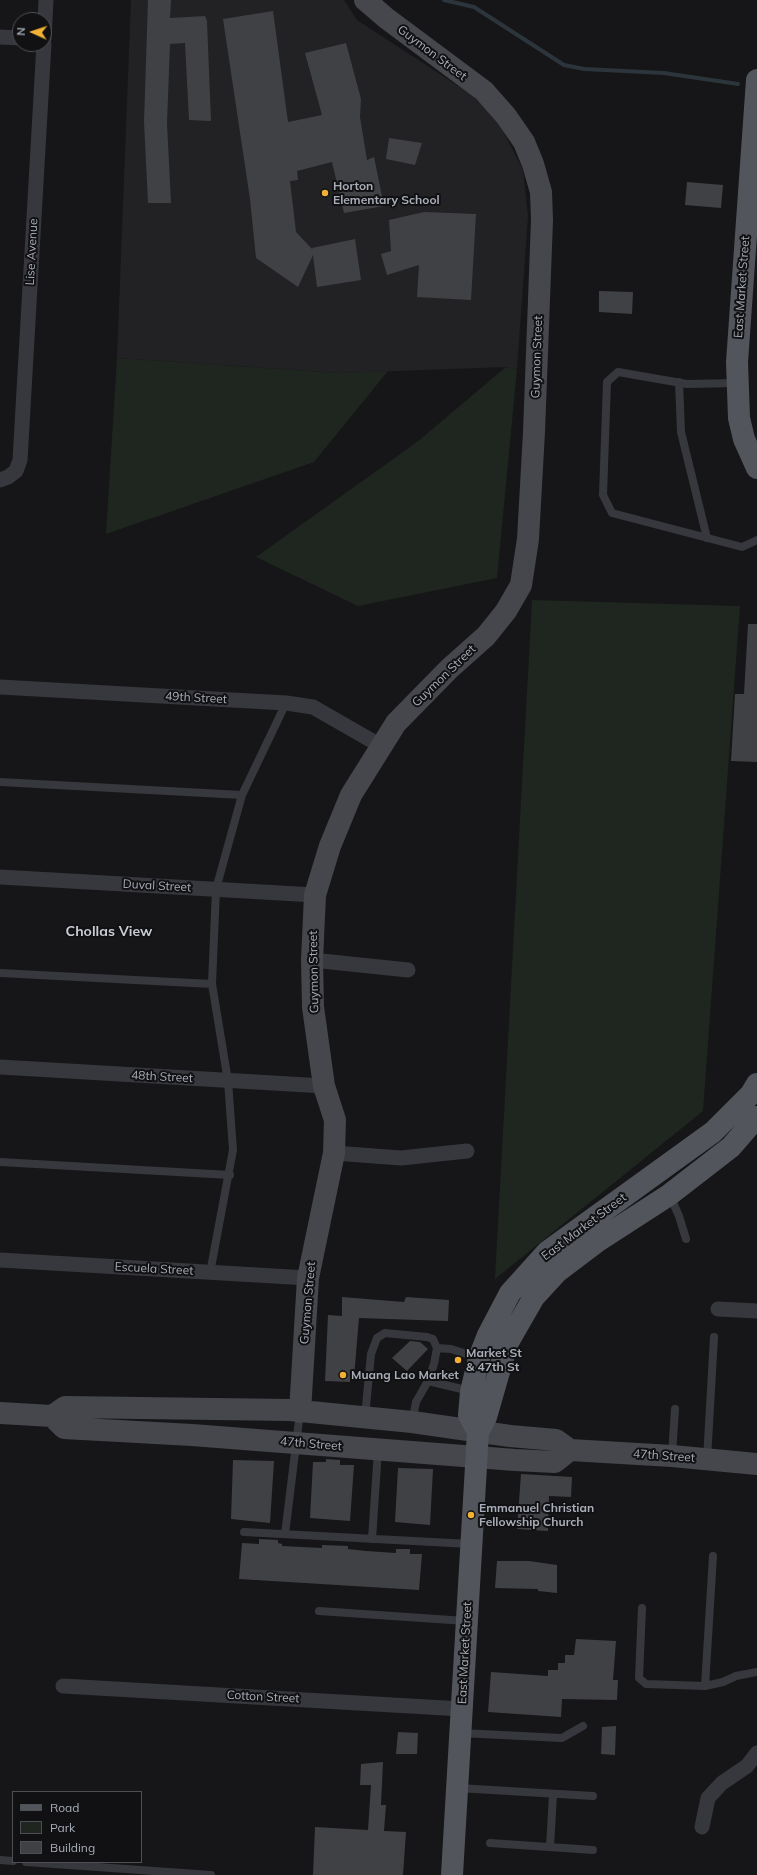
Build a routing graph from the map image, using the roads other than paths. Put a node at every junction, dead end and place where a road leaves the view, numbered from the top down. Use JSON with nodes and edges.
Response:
{"nodes":[{"id":1,"x":46,"y":0,"type":"edge"},
{"id":2,"x":365,"y":0,"type":"edge"},
{"id":3,"x":45,"y":12,"type":"edge"},
{"id":4,"x":0,"y":37,"type":"edge"},
{"id":5,"x":12,"y":38,"type":"edge"},
{"id":6,"x":44,"y":52,"type":"edge"},
{"id":7,"x":757,"y":80,"type":"edge"},
{"id":8,"x":751,"y":254,"type":"edge"},
{"id":9,"x":679,"y":382,"type":"junction"},
{"id":10,"x":737,"y":383,"type":"junction"},
{"id":11,"x":757,"y":468,"type":"edge"},
{"id":12,"x":0,"y":480,"type":"edge"},
{"id":13,"x":707,"y":538,"type":"junction"},
{"id":14,"x":757,"y":540,"type":"edge"},
{"id":15,"x":0,"y":687,"type":"edge"},
{"id":16,"x":286,"y":703,"type":"junction"},
{"id":17,"x":381,"y":746,"type":"junction"},
{"id":18,"x":0,"y":782,"type":"edge"},
{"id":19,"x":242,"y":795,"type":"junction"},
{"id":20,"x":0,"y":877,"type":"edge"},
{"id":21,"x":216,"y":889,"type":"junction"},
{"id":22,"x":314,"y":895,"type":"junction"},
{"id":23,"x":312,"y":960,"type":"junction"},
{"id":24,"x":408,"y":970,"type":"dead end"},
{"id":25,"x":0,"y":973,"type":"edge"},
{"id":26,"x":212,"y":984,"type":"junction"},
{"id":27,"x":0,"y":1067,"type":"edge"},
{"id":28,"x":228,"y":1081,"type":"junction"},
{"id":29,"x":757,"y":1084,"type":"edge"},
{"id":30,"x":324,"y":1086,"type":"junction"},
{"id":31,"x":757,"y":1117,"type":"edge"},
{"id":32,"x":467,"y":1151,"type":"dead end"},
{"id":33,"x":334,"y":1153,"type":"junction"},
{"id":34,"x":0,"y":1162,"type":"edge"},
{"id":35,"x":230,"y":1175,"type":"junction"},
{"id":36,"x":669,"y":1195,"type":"junction"},
{"id":37,"x":686,"y":1239,"type":"dead end"},
{"id":38,"x":0,"y":1260,"type":"edge"},
{"id":39,"x":210,"y":1273,"type":"junction"},
{"id":40,"x":308,"y":1278,"type":"junction"},
{"id":41,"x":718,"y":1309,"type":"dead end"},
{"id":42,"x":757,"y":1311,"type":"edge"},
{"id":43,"x":714,"y":1337,"type":"dead end"},
{"id":44,"x":437,"y":1348,"type":"junction"},
{"id":45,"x":479,"y":1358,"type":"junction"},
{"id":46,"x":428,"y":1381,"type":"junction"},
{"id":47,"x":471,"y":1392,"type":"junction"},
{"id":48,"x":675,"y":1409,"type":"dead end"},
{"id":49,"x":300,"y":1412,"type":"junction"},
{"id":50,"x":0,"y":1413,"type":"edge"},
{"id":51,"x":52,"y":1416,"type":"junction"},
{"id":52,"x":364,"y":1417,"type":"junction"},
{"id":53,"x":412,"y":1422,"type":"junction"},
{"id":54,"x":478,"y":1432,"type":"junction"},
{"id":55,"x":296,"y":1442,"type":"junction"},
{"id":56,"x":378,"y":1450,"type":"junction"},
{"id":57,"x":570,"y":1450,"type":"junction"},
{"id":58,"x":672,"y":1456,"type":"junction"},
{"id":59,"x":477,"y":1457,"type":"junction"},
{"id":60,"x":706,"y":1460,"type":"junction"},
{"id":61,"x":757,"y":1464,"type":"edge"},
{"id":62,"x":244,"y":1532,"type":"dead end"},
{"id":63,"x":285,"y":1534,"type":"junction"},
{"id":64,"x":372,"y":1539,"type":"junction"},
{"id":65,"x":471,"y":1544,"type":"junction"},
{"id":66,"x":713,"y":1556,"type":"dead end"},
{"id":67,"x":642,"y":1608,"type":"dead end"},
{"id":68,"x":319,"y":1611,"type":"dead end"},
{"id":69,"x":467,"y":1621,"type":"junction"},
{"id":70,"x":757,"y":1672,"type":"edge"},
{"id":71,"x":63,"y":1686,"type":"dead end"},
{"id":72,"x":705,"y":1686,"type":"junction"},
{"id":73,"x":462,"y":1708,"type":"junction"},
{"id":74,"x":583,"y":1726,"type":"dead end"},
{"id":75,"x":461,"y":1733,"type":"junction"},
{"id":76,"x":757,"y":1753,"type":"edge"},
{"id":77,"x":457,"y":1788,"type":"junction"},
{"id":78,"x":553,"y":1794,"type":"junction"},
{"id":79,"x":593,"y":1796,"type":"dead end"},
{"id":80,"x":702,"y":1827,"type":"dead end"},
{"id":81,"x":490,"y":1843,"type":"dead end"},
{"id":82,"x":550,"y":1847,"type":"junction"},
{"id":83,"x":593,"y":1850,"type":"dead end"},
{"id":84,"x":0,"y":1860,"type":"edge"},
{"id":85,"x":12,"y":1861,"type":"edge"},
{"id":86,"x":40,"y":1863,"type":"edge"},
{"id":87,"x":211,"y":1875,"type":"edge"},
{"id":88,"x":452,"y":1875,"type":"edge"}],
"edges":[{"from":1,"to":3,"type":"street"},
{"from":2,"to":17,"type":"street","name":"Guymon Street"},
{"from":4,"to":5,"type":"street"},
{"from":6,"to":12,"type":"street","name":"Lise Avenue"},
{"from":7,"to":8,"type":"main road","name":"East Market Street"},
{"from":8,"to":10,"type":"main road","name":"East Market Street"},
{"from":9,"to":10,"type":"lane"},
{"from":9,"to":13,"type":"lane"},
{"from":9,"to":13,"type":"lane"},
{"from":10,"to":11,"type":"main road","name":"East Market Street"},
{"from":13,"to":14,"type":"lane"},
{"from":15,"to":16,"type":"street","name":"49th Street"},
{"from":16,"to":17,"type":"street","name":"49th Street"},
{"from":16,"to":19,"type":"lane"},
{"from":17,"to":22,"type":"street","name":"Guymon Street"},
{"from":18,"to":19,"type":"lane"},
{"from":19,"to":21,"type":"lane"},
{"from":20,"to":21,"type":"street","name":"Duval Street"},
{"from":21,"to":22,"type":"street","name":"Duval Street"},
{"from":21,"to":26,"type":"lane"},
{"from":22,"to":23,"type":"street","name":"Guymon Street"},
{"from":23,"to":24,"type":"street"},
{"from":23,"to":30,"type":"street","name":"Guymon Street"},
{"from":25,"to":26,"type":"lane"},
{"from":26,"to":28,"type":"lane"},
{"from":27,"to":28,"type":"street","name":"48th Street"},
{"from":28,"to":30,"type":"street","name":"48th Street"},
{"from":28,"to":35,"type":"lane"},
{"from":29,"to":45,"type":"main road","name":"East Market Street"},
{"from":30,"to":33,"type":"street","name":"Guymon Street"},
{"from":31,"to":36,"type":"main road","name":"East Market Street"},
{"from":32,"to":33,"type":"street"},
{"from":33,"to":40,"type":"street","name":"Guymon Street"},
{"from":34,"to":35,"type":"lane"},
{"from":35,"to":39,"type":"lane"},
{"from":36,"to":37,"type":"lane"},
{"from":36,"to":54,"type":"main road","name":"East Market Street"},
{"from":38,"to":39,"type":"street","name":"Escuela Street"},
{"from":39,"to":40,"type":"street","name":"Escuela Street"},
{"from":40,"to":49,"type":"street","name":"Guymon Street"},
{"from":41,"to":42,"type":"street"},
{"from":43,"to":60,"type":"lane"},
{"from":44,"to":45,"type":"lane"},
{"from":44,"to":46,"type":"lane"},
{"from":44,"to":52,"type":"lane"},
{"from":45,"to":47,"type":"main road","name":"East Market Street"},
{"from":46,"to":47,"type":"lane"},
{"from":46,"to":53,"type":"lane"},
{"from":47,"to":54,"type":"main road","name":"East Market Street"},
{"from":48,"to":58,"type":"lane"},
{"from":49,"to":51,"type":"street","name":"47th Street"},
{"from":49,"to":52,"type":"street","name":"47th Street"},
{"from":49,"to":55,"type":"lane"},
{"from":50,"to":51,"type":"street"},
{"from":51,"to":55,"type":"street","name":"47th Street"},
{"from":52,"to":53,"type":"street","name":"47th Street"},
{"from":53,"to":54,"type":"street","name":"47th Street"},
{"from":54,"to":57,"type":"street","name":"47th Street"},
{"from":54,"to":59,"type":"main road","name":"East Market Street"},
{"from":55,"to":56,"type":"street","name":"47th Street"},
{"from":55,"to":63,"type":"lane"},
{"from":56,"to":59,"type":"street","name":"47th Street"},
{"from":56,"to":64,"type":"lane"},
{"from":57,"to":58,"type":"street","name":"47th Street"},
{"from":57,"to":59,"type":"street","name":"47th Street"},
{"from":58,"to":60,"type":"street","name":"47th Street"},
{"from":59,"to":65,"type":"main road","name":"East Market Street"},
{"from":60,"to":61,"type":"street","name":"47th Street"},
{"from":62,"to":63,"type":"lane"},
{"from":63,"to":64,"type":"lane"},
{"from":64,"to":65,"type":"lane"},
{"from":65,"to":69,"type":"main road","name":"East Market Street"},
{"from":66,"to":72,"type":"lane"},
{"from":67,"to":72,"type":"lane"},
{"from":68,"to":69,"type":"lane"},
{"from":69,"to":73,"type":"main road","name":"East Market Street"},
{"from":70,"to":72,"type":"lane"},
{"from":71,"to":73,"type":"street","name":"Cotton Street"},
{"from":73,"to":75,"type":"main road","name":"East Market Street"},
{"from":74,"to":75,"type":"lane"},
{"from":75,"to":77,"type":"main road","name":"East Market Street"},
{"from":76,"to":80,"type":"street"},
{"from":77,"to":78,"type":"lane"},
{"from":77,"to":88,"type":"main road","name":"East Market Street"},
{"from":78,"to":79,"type":"lane"},
{"from":78,"to":82,"type":"lane"},
{"from":81,"to":82,"type":"lane"},
{"from":82,"to":83,"type":"lane"},
{"from":84,"to":85,"type":"lane"},
{"from":86,"to":87,"type":"lane"}]}
